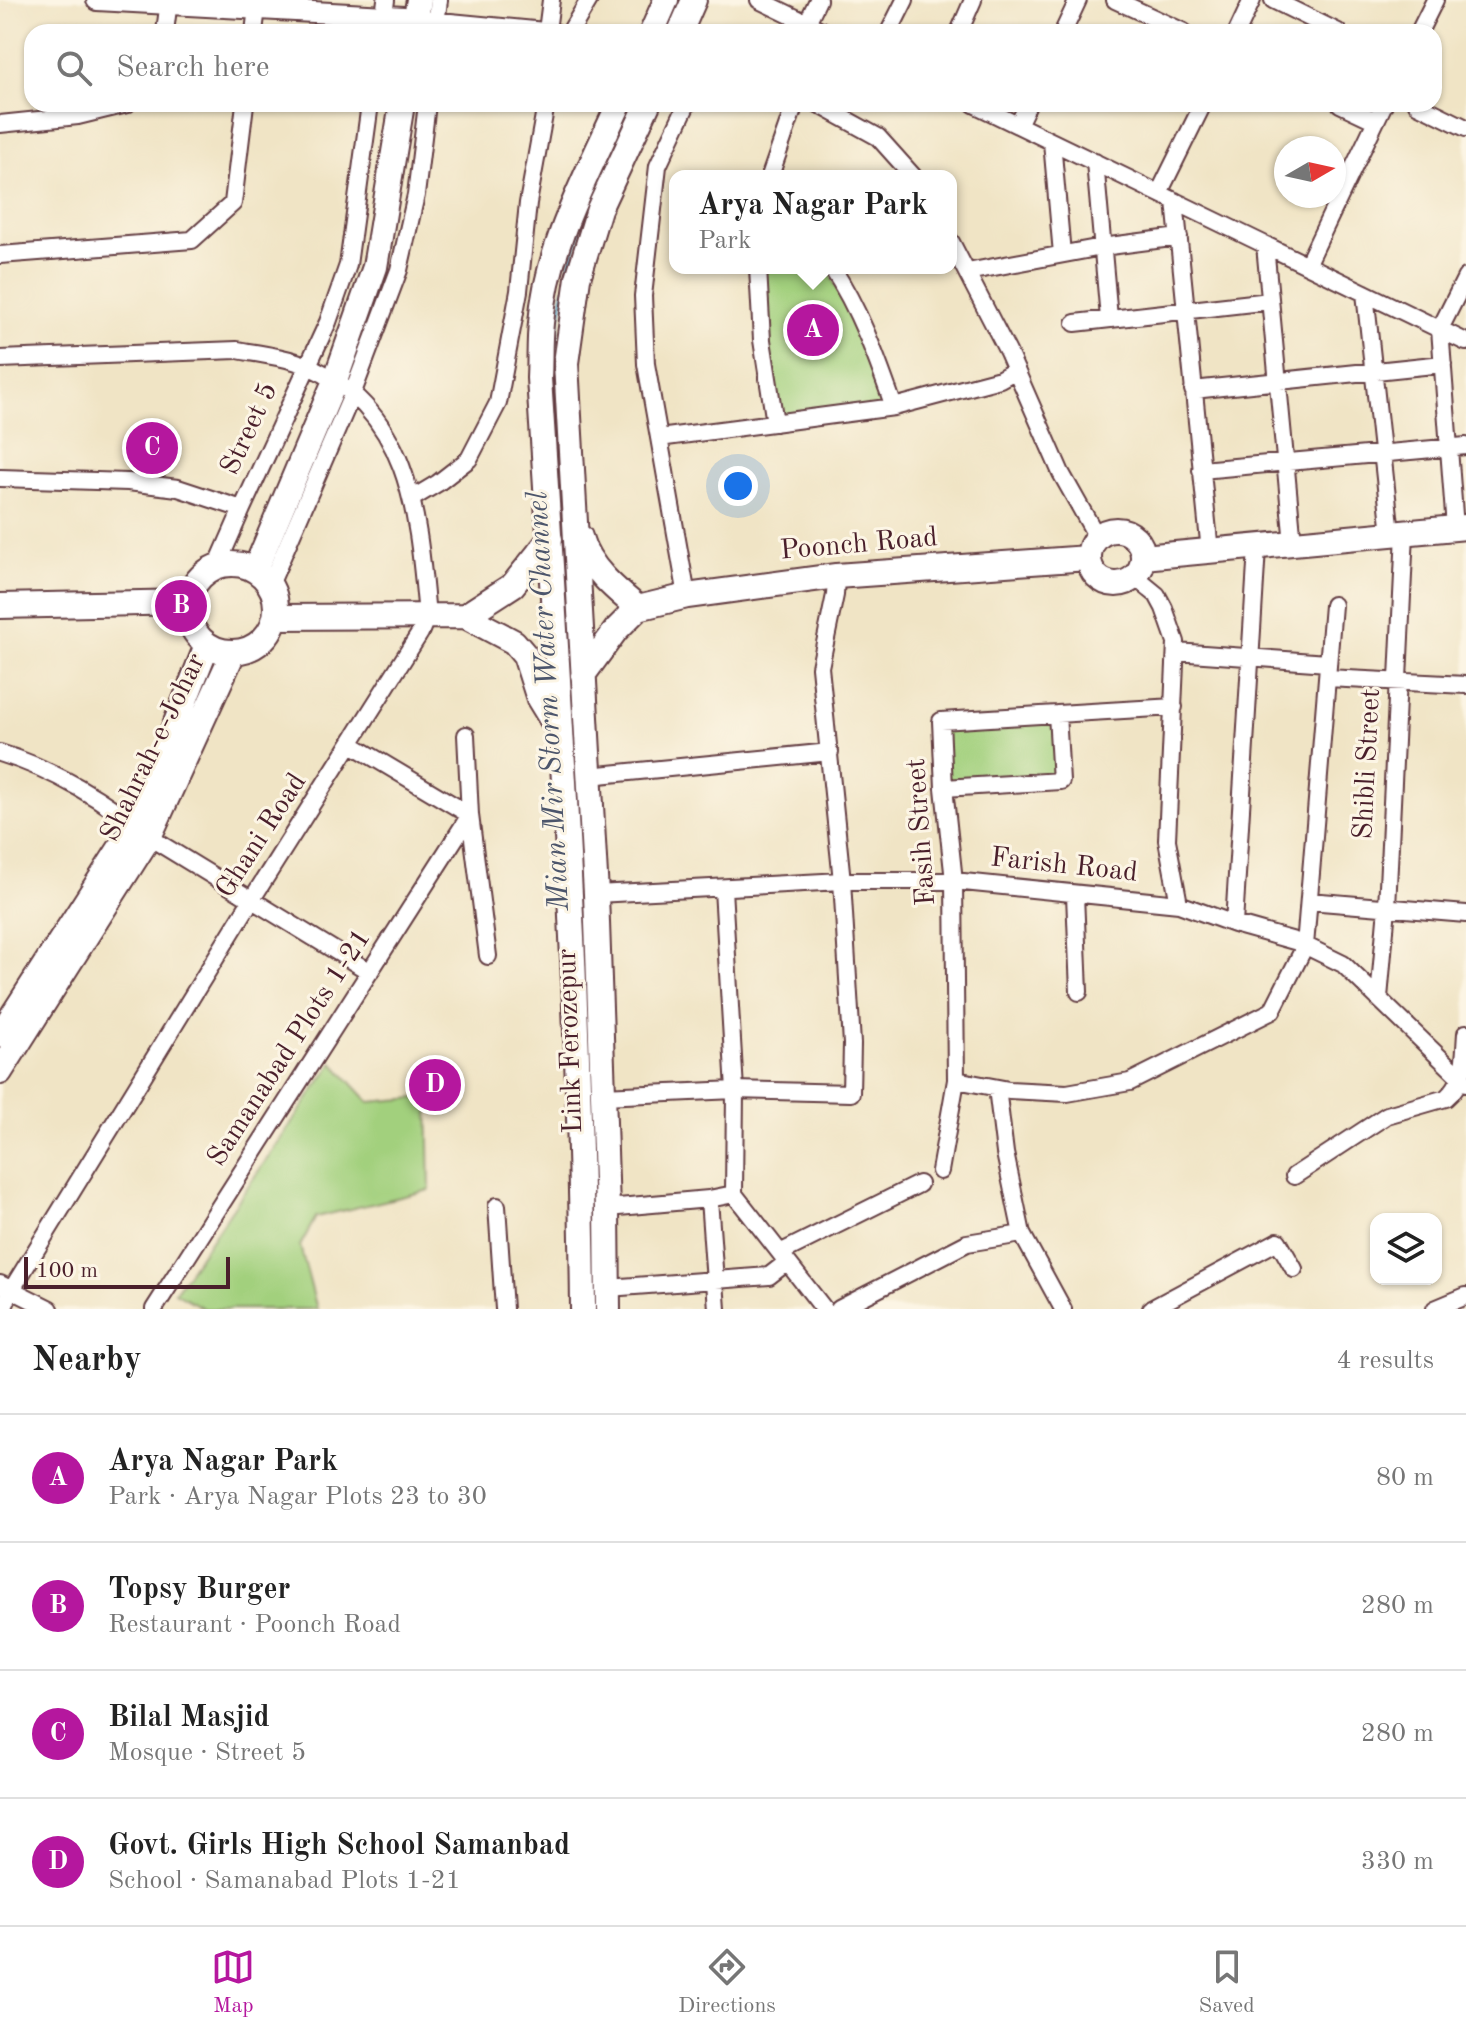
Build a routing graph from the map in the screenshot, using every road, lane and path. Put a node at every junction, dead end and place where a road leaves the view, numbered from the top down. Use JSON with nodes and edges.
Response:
{"nodes":[{"id":1,"x":97,"y":0,"type":"edge"},
{"id":2,"x":439,"y":0,"type":"edge"},
{"id":3,"x":551,"y":0,"type":"edge"},
{"id":4,"x":589,"y":0,"type":"edge"},
{"id":5,"x":666,"y":0,"type":"edge"},
{"id":6,"x":694,"y":0,"type":"edge"},
{"id":7,"x":759,"y":0,"type":"edge"},
{"id":8,"x":818,"y":0,"type":"edge"},
{"id":9,"x":905,"y":0,"type":"edge"},
{"id":10,"x":973,"y":0,"type":"edge"},
{"id":11,"x":1078,"y":0,"type":"edge"},
{"id":12,"x":1115,"y":0,"type":"edge"},
{"id":13,"x":1252,"y":0,"type":"edge"},
{"id":14,"x":1273,"y":0,"type":"edge"},
{"id":15,"x":1435,"y":0,"type":"edge"},
{"id":16,"x":169,"y":2,"type":"edge"},
{"id":17,"x":258,"y":4,"type":"edge"},
{"id":18,"x":407,"y":18,"type":"edge"},
{"id":19,"x":807,"y":23,"type":"joint"},
{"id":20,"x":166,"y":24,"type":"edge"},
{"id":21,"x":255,"y":24,"type":"edge"},
{"id":22,"x":473,"y":24,"type":"edge"},
{"id":23,"x":551,"y":24,"type":"edge"},
{"id":24,"x":575,"y":24,"type":"edge"},
{"id":25,"x":656,"y":24,"type":"edge"},
{"id":26,"x":684,"y":24,"type":"edge"},
{"id":27,"x":893,"y":24,"type":"edge"},
{"id":28,"x":962,"y":24,"type":"edge"},
{"id":29,"x":1067,"y":24,"type":"edge"},
{"id":30,"x":1167,"y":24,"type":"edge"},
{"id":31,"x":1241,"y":24,"type":"edge"},
{"id":32,"x":1322,"y":24,"type":"edge"},
{"id":33,"x":1423,"y":24,"type":"edge"},
{"id":34,"x":94,"y":112,"type":"edge"},
{"id":35,"x":244,"y":112,"type":"edge"},
{"id":36,"x":369,"y":112,"type":"edge"},
{"id":37,"x":390,"y":112,"type":"edge"},
{"id":38,"x":401,"y":112,"type":"edge"},
{"id":39,"x":426,"y":112,"type":"edge"},
{"id":40,"x":545,"y":112,"type":"edge"},
{"id":41,"x":615,"y":112,"type":"edge"},
{"id":42,"x":644,"y":112,"type":"edge"},
{"id":43,"x":683,"y":112,"type":"edge"},
{"id":44,"x":792,"y":112,"type":"edge"},
{"id":45,"x":833,"y":112,"type":"edge"},
{"id":46,"x":991,"y":112,"type":"edge"},
{"id":47,"x":1024,"y":112,"type":"edge"},
{"id":48,"x":1199,"y":112,"type":"edge"},
{"id":49,"x":1357,"y":112,"type":"edge"},
{"id":50,"x":1380,"y":112,"type":"edge"},
{"id":51,"x":1433,"y":112,"type":"edge"},
{"id":52,"x":1376,"y":121,"type":"junction"},
{"id":53,"x":0,"y":124,"type":"edge"},
{"id":54,"x":1018,"y":125,"type":"junction"},
{"id":55,"x":1466,"y":128,"type":"edge"},
{"id":56,"x":1052,"y":142,"type":"junction"},
{"id":57,"x":1095,"y":162,"type":"junction"},
{"id":58,"x":772,"y":170,"type":"edge"},
{"id":59,"x":908,"y":170,"type":"edge"},
{"id":60,"x":1159,"y":193,"type":"junction"},
{"id":61,"x":1175,"y":201,"type":"junction"},
{"id":62,"x":1179,"y":237,"type":"junction"},
{"id":63,"x":1265,"y":245,"type":"junction"},
{"id":64,"x":1102,"y":247,"type":"junction"},
{"id":65,"x":957,"y":253,"type":"edge"},
{"id":66,"x":1062,"y":254,"type":"junction"},
{"id":67,"x":0,"y":255,"type":"edge"},
{"id":68,"x":1307,"y":265,"type":"junction"},
{"id":69,"x":967,"y":272,"type":"junction"},
{"id":70,"x":758,"y":274,"type":"edge"},
{"id":71,"x":836,"y":274,"type":"edge"},
{"id":72,"x":1466,"y":277,"type":"edge"},
{"id":73,"x":1365,"y":293,"type":"junction"},
{"id":74,"x":1270,"y":301,"type":"junction"},
{"id":75,"x":1186,"y":310,"type":"junction"},
{"id":76,"x":1109,"y":318,"type":"junction"},
{"id":77,"x":1075,"y":323,"type":"dead end"},
{"id":78,"x":1440,"y":329,"type":"junction"},
{"id":79,"x":1466,"y":342,"type":"edge"},
{"id":80,"x":0,"y":359,"type":"edge"},
{"id":81,"x":1443,"y":364,"type":"junction"},
{"id":82,"x":1016,"y":370,"type":"junction"},
{"id":83,"x":1374,"y":371,"type":"junction"},
{"id":84,"x":330,"y":379,"type":"junction"},
{"id":85,"x":1277,"y":381,"type":"junction"},
{"id":86,"x":1193,"y":390,"type":"junction"},
{"id":87,"x":894,"y":407,"type":"junction"},
{"id":88,"x":775,"y":423,"type":"junction"},
{"id":89,"x":659,"y":438,"type":"junction"},
{"id":90,"x":1466,"y":446,"type":"edge"},
{"id":91,"x":1448,"y":447,"type":"junction"},
{"id":92,"x":1383,"y":453,"type":"junction"},
{"id":93,"x":1285,"y":463,"type":"junction"},
{"id":94,"x":1201,"y":470,"type":"junction"},
{"id":95,"x":0,"y":478,"type":"edge"},
{"id":96,"x":413,"y":498,"type":"junction"},
{"id":97,"x":242,"y":509,"type":"junction"},
{"id":98,"x":576,"y":519,"type":"junction"},
{"id":99,"x":1461,"y":527,"type":"edge"},
{"id":100,"x":1398,"y":534,"type":"junction"},
{"id":101,"x":550,"y":539,"type":"junction"},
{"id":102,"x":1293,"y":544,"type":"junction"},
{"id":103,"x":1093,"y":548,"type":"junction"},
{"id":104,"x":1257,"y":548,"type":"junction"},
{"id":105,"x":1210,"y":552,"type":"junction"},
{"id":106,"x":217,"y":566,"type":"junction"},
{"id":107,"x":1139,"y":567,"type":"junction"},
{"id":108,"x":256,"y":573,"type":"junction"},
{"id":109,"x":836,"y":576,"type":"junction"},
{"id":110,"x":687,"y":596,"type":"junction"},
{"id":111,"x":188,"y":602,"type":"junction"},
{"id":112,"x":1333,"y":605,"type":"dead end"},
{"id":113,"x":0,"y":606,"type":"edge"},
{"id":114,"x":638,"y":608,"type":"junction"},
{"id":115,"x":427,"y":616,"type":"junction"},
{"id":116,"x":465,"y":616,"type":"junction"},
{"id":117,"x":275,"y":617,"type":"junction"},
{"id":118,"x":207,"y":645,"type":"junction"},
{"id":119,"x":1176,"y":652,"type":"junction"},
{"id":120,"x":233,"y":653,"type":"junction"},
{"id":121,"x":1252,"y":657,"type":"junction"},
{"id":122,"x":1328,"y":670,"type":"junction"},
{"id":123,"x":583,"y":675,"type":"junction"},
{"id":124,"x":1398,"y":682,"type":"junction"},
{"id":125,"x":1466,"y":685,"type":"edge"},
{"id":126,"x":1174,"y":707,"type":"junction"},
{"id":127,"x":1057,"y":714,"type":"junction"},
{"id":128,"x":466,"y":735,"type":"dead end"},
{"id":129,"x":561,"y":735,"type":"junction"},
{"id":130,"x":351,"y":744,"type":"junction"},
{"id":131,"x":830,"y":752,"type":"junction"},
{"id":132,"x":0,"y":753,"type":"edge"},
{"id":133,"x":589,"y":776,"type":"junction"},
{"id":134,"x":944,"y":788,"type":"junction"},
{"id":135,"x":470,"y":815,"type":"junction"},
{"id":136,"x":142,"y":831,"type":"junction"},
{"id":137,"x":842,"y":881,"type":"junction"},
{"id":138,"x":954,"y":881,"type":"junction"},
{"id":139,"x":723,"y":889,"type":"junction"},
{"id":140,"x":596,"y":894,"type":"junction"},
{"id":141,"x":1075,"y":895,"type":"junction"},
{"id":142,"x":252,"y":899,"type":"junction"},
{"id":143,"x":1309,"y":901,"type":"junction"},
{"id":144,"x":1179,"y":904,"type":"junction"},
{"id":145,"x":1387,"y":907,"type":"junction"},
{"id":146,"x":1466,"y":914,"type":"edge"},
{"id":147,"x":1234,"y":924,"type":"junction"},
{"id":148,"x":1305,"y":946,"type":"junction"},
{"id":149,"x":488,"y":956,"type":"dead end"},
{"id":150,"x":370,"y":972,"type":"junction"},
{"id":151,"x":1079,"y":992,"type":"dead end"},
{"id":152,"x":1379,"y":998,"type":"junction"},
{"id":153,"x":1466,"y":1033,"type":"edge"},
{"id":154,"x":0,"y":1035,"type":"edge"},
{"id":155,"x":0,"y":1072,"type":"edge"},
{"id":156,"x":956,"y":1080,"type":"junction"},
{"id":157,"x":1464,"y":1083,"type":"edge"},
{"id":158,"x":997,"y":1088,"type":"junction"},
{"id":159,"x":735,"y":1090,"type":"junction"},
{"id":160,"x":603,"y":1096,"type":"junction"},
{"id":161,"x":940,"y":1171,"type":"dead end"},
{"id":162,"x":1294,"y":1176,"type":"dead end"},
{"id":163,"x":919,"y":1184,"type":"dead end"},
{"id":164,"x":582,"y":1191,"type":"junction"},
{"id":165,"x":734,"y":1194,"type":"junction"},
{"id":166,"x":709,"y":1199,"type":"junction"},
{"id":167,"x":607,"y":1200,"type":"junction"},
{"id":168,"x":497,"y":1206,"type":"dead end"},
{"id":169,"x":1022,"y":1234,"type":"junction"},
{"id":170,"x":784,"y":1258,"type":"junction"},
{"id":171,"x":1294,"y":1269,"type":"dead end"},
{"id":172,"x":715,"y":1280,"type":"junction"},
{"id":173,"x":6,"y":1287,"type":"edge"},
{"id":174,"x":1466,"y":1296,"type":"edge"},
{"id":175,"x":608,"y":1299,"type":"edge"},
{"id":176,"x":3,"y":1309,"type":"edge"},
{"id":177,"x":50,"y":1309,"type":"edge"},
{"id":178,"x":154,"y":1309,"type":"edge"},
{"id":179,"x":504,"y":1309,"type":"edge"},
{"id":180,"x":583,"y":1309,"type":"edge"},
{"id":181,"x":717,"y":1309,"type":"edge"},
{"id":182,"x":824,"y":1309,"type":"edge"},
{"id":183,"x":839,"y":1309,"type":"edge"},
{"id":184,"x":1063,"y":1309,"type":"edge"},
{"id":185,"x":1151,"y":1309,"type":"edge"},
{"id":186,"x":1435,"y":1309,"type":"edge"}],
"edges":[{"from":1,"to":16,"type":"street"},
{"from":2,"to":18,"type":"street"},
{"from":3,"to":23,"type":"street"},
{"from":4,"to":24,"type":"street"},
{"from":5,"to":25,"type":"main road"},
{"from":6,"to":26,"type":"main road"},
{"from":7,"to":19,"type":"street"},
{"from":8,"to":19,"type":"street"},
{"from":9,"to":27,"type":"street"},
{"from":10,"to":28,"type":"street"},
{"from":11,"to":29,"type":"street"},
{"from":12,"to":30,"type":"street"},
{"from":13,"to":31,"type":"street"},
{"from":14,"to":32,"type":"street"},
{"from":15,"to":33,"type":"street"},
{"from":16,"to":17,"type":"street"},
{"from":16,"to":20,"type":"street"},
{"from":17,"to":18,"type":"street"},
{"from":17,"to":21,"type":"street"},
{"from":18,"to":22,"type":"street"},
{"from":34,"to":53,"type":"street"},
{"from":35,"to":67,"type":"street"},
{"from":36,"to":84,"type":"street"},
{"from":37,"to":84,"type":"main road"},
{"from":38,"to":84,"type":"main road"},
{"from":39,"to":84,"type":"street"},
{"from":40,"to":96,"type":"street"},
{"from":41,"to":101,"type":"main road","name":"Link Ferozepur"},
{"from":42,"to":98,"type":"main road"},
{"from":43,"to":89,"type":"street"},
{"from":44,"to":58,"type":"street"},
{"from":45,"to":59,"type":"street"},
{"from":46,"to":54,"type":"street"},
{"from":47,"to":54,"type":"street"},
{"from":48,"to":60,"type":"street"},
{"from":49,"to":52,"type":"street"},
{"from":50,"to":52,"type":"street"},
{"from":51,"to":55,"type":"street"},
{"from":52,"to":68,"type":"street"},
{"from":54,"to":56,"type":"street"},
{"from":56,"to":57,"type":"street"},
{"from":56,"to":66,"type":"street"},
{"from":57,"to":60,"type":"street"},
{"from":57,"to":64,"type":"street"},
{"from":60,"to":61,"type":"street"},
{"from":61,"to":62,"type":"street"},
{"from":61,"to":63,"type":"street"},
{"from":62,"to":64,"type":"street"},
{"from":62,"to":75,"type":"street"},
{"from":63,"to":68,"type":"street"},
{"from":63,"to":74,"type":"street"},
{"from":64,"to":66,"type":"street"},
{"from":64,"to":76,"type":"street"},
{"from":65,"to":69,"type":"street"},
{"from":66,"to":69,"type":"street"},
{"from":68,"to":73,"type":"street"},
{"from":69,"to":82,"type":"street"},
{"from":70,"to":88,"type":"street"},
{"from":71,"to":87,"type":"street"},
{"from":72,"to":78,"type":"street"},
{"from":73,"to":78,"type":"street"},
{"from":73,"to":83,"type":"street","name":"Shibli Street"},
{"from":74,"to":75,"type":"street"},
{"from":74,"to":85,"type":"street"},
{"from":75,"to":76,"type":"street"},
{"from":75,"to":86,"type":"street"},
{"from":76,"to":77,"type":"street"},
{"from":78,"to":79,"type":"street"},
{"from":78,"to":81,"type":"street"},
{"from":80,"to":84,"type":"street"},
{"from":81,"to":83,"type":"street"},
{"from":81,"to":91,"type":"street"},
{"from":82,"to":87,"type":"street"},
{"from":82,"to":103,"type":"street"},
{"from":83,"to":85,"type":"street"},
{"from":83,"to":92,"type":"street","name":"Shibli Street"},
{"from":84,"to":96,"type":"street"},
{"from":84,"to":97,"type":"street","name":"Street 5"},
{"from":84,"to":108,"type":"main road"},
{"from":84,"to":108,"type":"street"},
{"from":85,"to":86,"type":"street"},
{"from":85,"to":93,"type":"street"},
{"from":86,"to":94,"type":"street"},
{"from":87,"to":88,"type":"street"},
{"from":88,"to":89,"type":"street"},
{"from":89,"to":110,"type":"street"},
{"from":90,"to":91,"type":"street"},
{"from":91,"to":92,"type":"street"},
{"from":91,"to":99,"type":"street"},
{"from":92,"to":93,"type":"street"},
{"from":92,"to":100,"type":"street","name":"Shibli Street"},
{"from":93,"to":94,"type":"street"},
{"from":93,"to":102,"type":"street"},
{"from":94,"to":105,"type":"street"},
{"from":95,"to":97,"type":"street","name":"Street 5"},
{"from":96,"to":115,"type":"street"},
{"from":97,"to":106,"type":"street"},
{"from":98,"to":114,"type":"main road"},
{"from":98,"to":123,"type":"main road","name":"Link Ferozepur"},
{"from":99,"to":100,"type":"main road"},
{"from":100,"to":102,"type":"main road"},
{"from":100,"to":124,"type":"street","name":"Shibli Street"},
{"from":101,"to":116,"type":"main road"},
{"from":101,"to":129,"type":"main road","name":"Link Ferozepur"},
{"from":102,"to":104,"type":"main road"},
{"from":103,"to":107,"type":"main road"},
{"from":103,"to":107,"type":"main road"},
{"from":103,"to":109,"type":"main road","name":"Poonch Road"},
{"from":104,"to":105,"type":"main road"},
{"from":104,"to":121,"type":"street"},
{"from":105,"to":107,"type":"main road"},
{"from":106,"to":108,"type":"main road"},
{"from":106,"to":111,"type":"main road"},
{"from":107,"to":119,"type":"street"},
{"from":108,"to":117,"type":"main road"},
{"from":109,"to":110,"type":"main road","name":"Poonch Road"},
{"from":109,"to":131,"type":"street"},
{"from":110,"to":114,"type":"main road","name":"Poonch Road"},
{"from":111,"to":113,"type":"main road"},
{"from":111,"to":118,"type":"main road"},
{"from":112,"to":122,"type":"street"},
{"from":114,"to":123,"type":"main road"},
{"from":115,"to":116,"type":"main road"},
{"from":115,"to":117,"type":"main road"},
{"from":115,"to":130,"type":"street","name":"Ghani Road"},
{"from":116,"to":129,"type":"main road"},
{"from":117,"to":120,"type":"main road"},
{"from":118,"to":120,"type":"main road"},
{"from":118,"to":136,"type":"main road","name":"Shahrah-e-Johar"},
{"from":119,"to":121,"type":"street"},
{"from":119,"to":126,"type":"street"},
{"from":120,"to":136,"type":"main road","name":"Shahrah-e-Johar"},
{"from":121,"to":122,"type":"street"},
{"from":121,"to":147,"type":"street"},
{"from":122,"to":124,"type":"street"},
{"from":122,"to":143,"type":"street"},
{"from":123,"to":133,"type":"main road","name":"Link Ferozepur"},
{"from":124,"to":125,"type":"street"},
{"from":124,"to":145,"type":"street","name":"Shibli Street"},
{"from":126,"to":127,"type":"street","name":"Fasih Street"},
{"from":126,"to":144,"type":"street"},
{"from":127,"to":134,"type":"street","name":"Fasih Street"},
{"from":127,"to":134,"type":"street"},
{"from":128,"to":135,"type":"street"},
{"from":129,"to":164,"type":"main road","name":"Link Ferozepur"},
{"from":130,"to":135,"type":"street"},
{"from":130,"to":142,"type":"street","name":"Ghani Road"},
{"from":131,"to":133,"type":"street"},
{"from":131,"to":137,"type":"street"},
{"from":132,"to":136,"type":"street"},
{"from":133,"to":140,"type":"main road","name":"Link Ferozepur"},
{"from":134,"to":138,"type":"street","name":"Fasih Street"},
{"from":135,"to":149,"type":"street"},
{"from":135,"to":150,"type":"street","name":"Samanabad Plots 1-21"},
{"from":136,"to":142,"type":"street"},
{"from":136,"to":154,"type":"main road","name":"Shahrah-e-Johar"},
{"from":136,"to":155,"type":"main road","name":"Shahrah-e-Johar"},
{"from":137,"to":138,"type":"street","name":"Farish Road"},
{"from":137,"to":139,"type":"street","name":"Farish Road"},
{"from":137,"to":159,"type":"street"},
{"from":138,"to":141,"type":"street","name":"Farish Road"},
{"from":138,"to":156,"type":"street","name":"Fasih Street"},
{"from":139,"to":140,"type":"street","name":"Farish Road"},
{"from":139,"to":159,"type":"street"},
{"from":140,"to":160,"type":"main road","name":"Link Ferozepur"},
{"from":141,"to":144,"type":"street","name":"Farish Road"},
{"from":141,"to":151,"type":"street"},
{"from":142,"to":150,"type":"street"},
{"from":142,"to":173,"type":"street","name":"Ghani Road"},
{"from":143,"to":145,"type":"street"},
{"from":143,"to":148,"type":"street"},
{"from":144,"to":147,"type":"street","name":"Farish Road"},
{"from":145,"to":146,"type":"street"},
{"from":145,"to":152,"type":"street","name":"Shibli Street"},
{"from":147,"to":148,"type":"street","name":"Farish Road"},
{"from":148,"to":152,"type":"street","name":"Farish Road"},
{"from":148,"to":158,"type":"street"},
{"from":150,"to":178,"type":"street","name":"Samanabad Plots 1-21"},
{"from":152,"to":157,"type":"street","name":"Farish Road"},
{"from":153,"to":157,"type":"street"},
{"from":156,"to":158,"type":"street"},
{"from":156,"to":161,"type":"street","name":"Fasih Street"},
{"from":157,"to":162,"type":"street"},
{"from":158,"to":169,"type":"street"},
{"from":159,"to":160,"type":"street"},
{"from":159,"to":165,"type":"street"},
{"from":160,"to":167,"type":"main road","name":"Link Ferozepur"},
{"from":163,"to":170,"type":"street"},
{"from":164,"to":167,"type":"main road"},
{"from":164,"to":180,"type":"main road","name":"Link Ferozepur"},
{"from":165,"to":166,"type":"street"},
{"from":165,"to":170,"type":"street"},
{"from":166,"to":167,"type":"street"},
{"from":166,"to":172,"type":"street"},
{"from":167,"to":175,"type":"main road","name":"Link Ferozepur"},
{"from":168,"to":179,"type":"street"},
{"from":169,"to":183,"type":"street"},
{"from":169,"to":184,"type":"street"},
{"from":170,"to":172,"type":"street"},
{"from":170,"to":182,"type":"street"},
{"from":171,"to":185,"type":"street"},
{"from":172,"to":175,"type":"street"},
{"from":172,"to":181,"type":"street"},
{"from":173,"to":176,"type":"street","name":"Ghani Road"},
{"from":173,"to":177,"type":"street"},
{"from":174,"to":186,"type":"street"}]}
